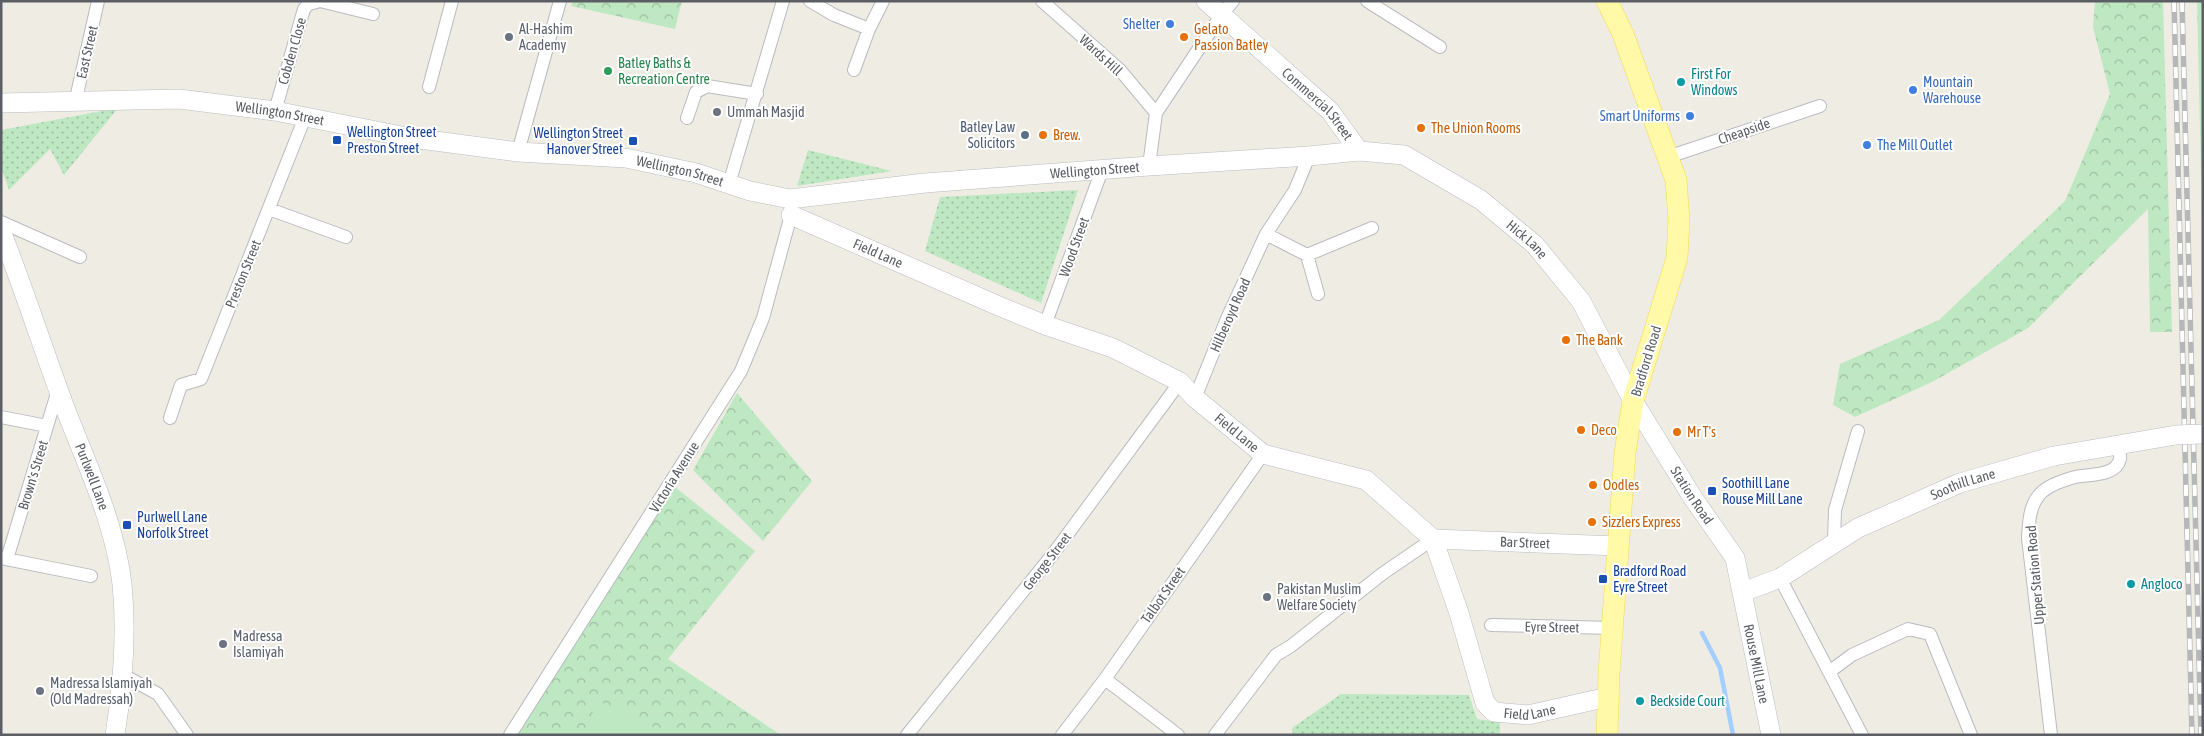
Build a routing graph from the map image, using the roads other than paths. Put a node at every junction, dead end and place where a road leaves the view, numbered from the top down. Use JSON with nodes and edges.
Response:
{"nodes":[{"id":1,"x":98,"y":1,"type":"edge"},
{"id":2,"x":320,"y":1,"type":"edge"},
{"id":3,"x":452,"y":1,"type":"edge"},
{"id":4,"x":560,"y":1,"type":"edge"},
{"id":5,"x":783,"y":1,"type":"edge"},
{"id":6,"x":810,"y":1,"type":"edge"},
{"id":7,"x":883,"y":1,"type":"edge"},
{"id":8,"x":1042,"y":1,"type":"edge"},
{"id":9,"x":1206,"y":1,"type":"edge"},
{"id":10,"x":1367,"y":1,"type":"edge"},
{"id":11,"x":1607,"y":1,"type":"edge"},
{"id":12,"x":1227,"y":7,"type":"edge"},
{"id":13,"x":373,"y":14,"type":"dead end"},
{"id":14,"x":869,"y":29,"type":"junction"},
{"id":15,"x":1440,"y":46,"type":"dead end"},
{"id":16,"x":854,"y":70,"type":"dead end"},
{"id":17,"x":429,"y":87,"type":"dead end"},
{"id":18,"x":756,"y":94,"type":"junction"},
{"id":19,"x":1,"y":103,"type":"edge"},
{"id":20,"x":75,"y":103,"type":"junction"},
{"id":21,"x":1820,"y":106,"type":"dead end"},
{"id":22,"x":275,"y":111,"type":"junction"},
{"id":23,"x":1156,"y":113,"type":"junction"},
{"id":24,"x":305,"y":117,"type":"junction"},
{"id":25,"x":687,"y":118,"type":"dead end"},
{"id":26,"x":1360,"y":151,"type":"junction"},
{"id":27,"x":518,"y":152,"type":"junction"},
{"id":28,"x":1309,"y":156,"type":"junction"},
{"id":29,"x":1668,"y":157,"type":"junction"},
{"id":30,"x":1149,"y":166,"type":"junction"},
{"id":31,"x":1102,"y":170,"type":"junction"},
{"id":32,"x":729,"y":184,"type":"junction"},
{"id":33,"x":791,"y":207,"type":"junction"},
{"id":34,"x":269,"y":209,"type":"junction"},
{"id":35,"x":1,"y":222,"type":"edge"},
{"id":36,"x":1372,"y":228,"type":"dead end"},
{"id":37,"x":1,"y":231,"type":"edge"},
{"id":38,"x":1266,"y":234,"type":"junction"},
{"id":39,"x":346,"y":237,"type":"dead end"},
{"id":40,"x":1307,"y":255,"type":"junction"},
{"id":41,"x":80,"y":257,"type":"dead end"},
{"id":42,"x":1318,"y":294,"type":"dead end"},
{"id":43,"x":1045,"y":325,"type":"junction"},
{"id":44,"x":1180,"y":382,"type":"junction"},
{"id":45,"x":58,"y":390,"type":"junction"},
{"id":46,"x":1195,"y":398,"type":"junction"},
{"id":47,"x":1634,"y":401,"type":"junction"},
{"id":48,"x":1,"y":417,"type":"edge"},
{"id":49,"x":170,"y":418,"type":"dead end"},
{"id":50,"x":47,"y":426,"type":"junction"},
{"id":51,"x":1858,"y":431,"type":"dead end"},
{"id":52,"x":2203,"y":434,"type":"edge"},
{"id":53,"x":2118,"y":444,"type":"junction"},
{"id":54,"x":1263,"y":454,"type":"junction"},
{"id":55,"x":1433,"y":539,"type":"junction"},
{"id":56,"x":1834,"y":542,"type":"junction"},
{"id":57,"x":1618,"y":546,"type":"junction"},
{"id":58,"x":4,"y":558,"type":"edge"},
{"id":59,"x":90,"y":576,"type":"dead end"},
{"id":60,"x":1780,"y":578,"type":"junction"},
{"id":61,"x":1743,"y":592,"type":"junction"},
{"id":62,"x":1491,"y":625,"type":"dead end"},
{"id":63,"x":1613,"y":628,"type":"junction"},
{"id":64,"x":1829,"y":672,"type":"junction"},
{"id":65,"x":122,"y":675,"type":"junction"},
{"id":66,"x":1105,"y":679,"type":"junction"},
{"id":67,"x":1608,"y":697,"type":"junction"},
{"id":68,"x":115,"y":735,"type":"edge"},
{"id":69,"x":186,"y":735,"type":"edge"},
{"id":70,"x":510,"y":735,"type":"edge"},
{"id":71,"x":907,"y":735,"type":"edge"},
{"id":72,"x":1062,"y":735,"type":"edge"},
{"id":73,"x":1178,"y":735,"type":"edge"},
{"id":74,"x":1215,"y":735,"type":"edge"},
{"id":75,"x":1607,"y":735,"type":"edge"},
{"id":76,"x":1771,"y":735,"type":"edge"},
{"id":77,"x":1862,"y":735,"type":"edge"},
{"id":78,"x":1971,"y":735,"type":"edge"},
{"id":79,"x":2051,"y":735,"type":"edge"}],
"edges":[{"from":1,"to":20,"type":"street","name":"East Street"},
{"from":2,"to":13,"type":"street","name":"Cobden Close"},
{"from":2,"to":22,"type":"street","name":"Cobden Close"},
{"from":3,"to":17,"type":"street"},
{"from":4,"to":27,"type":"street"},
{"from":5,"to":18,"type":"street"},
{"from":6,"to":14,"type":"street"},
{"from":7,"to":14,"type":"street"},
{"from":8,"to":23,"type":"street","name":"Wards Hill"},
{"from":9,"to":12,"type":"street","name":"Commercial Street"},
{"from":10,"to":15,"type":"street"},
{"from":11,"to":29,"type":"main road","name":"Bradford Road"},
{"from":12,"to":23,"type":"street"},
{"from":12,"to":26,"type":"street","name":"Commercial Street"},
{"from":14,"to":16,"type":"street"},
{"from":18,"to":25,"type":"street"},
{"from":18,"to":32,"type":"street"},
{"from":19,"to":20,"type":"street","name":"Wellington Street"},
{"from":20,"to":22,"type":"street","name":"Wellington Street"},
{"from":21,"to":29,"type":"street","name":"Cheapside"},
{"from":22,"to":24,"type":"street","name":"Wellington Street"},
{"from":23,"to":30,"type":"street"},
{"from":24,"to":27,"type":"street","name":"Wellington Street"},
{"from":24,"to":34,"type":"street","name":"Preston Street"},
{"from":26,"to":28,"type":"street","name":"Wellington Street"},
{"from":26,"to":47,"type":"street","name":"Hick Lane"},
{"from":27,"to":32,"type":"street","name":"Wellington Street"},
{"from":28,"to":30,"type":"street","name":"Wellington Street"},
{"from":28,"to":38,"type":"street","name":"Hilberoyd Road"},
{"from":29,"to":47,"type":"main road","name":"Bradford Road"},
{"from":30,"to":31,"type":"street","name":"Wellington Street"},
{"from":31,"to":33,"type":"street","name":"Wellington Street"},
{"from":31,"to":43,"type":"street","name":"Wood Street"},
{"from":32,"to":33,"type":"street","name":"Wellington Street"},
{"from":33,"to":43,"type":"street","name":"Field Lane"},
{"from":33,"to":70,"type":"street","name":"Victoria Avenue"},
{"from":34,"to":39,"type":"street"},
{"from":34,"to":49,"type":"street","name":"Preston Street"},
{"from":35,"to":41,"type":"street"},
{"from":36,"to":40,"type":"street"},
{"from":37,"to":45,"type":"street","name":"Purlwell Lane"},
{"from":38,"to":40,"type":"street"},
{"from":38,"to":46,"type":"street","name":"Hilberoyd Road"},
{"from":40,"to":42,"type":"street"},
{"from":43,"to":44,"type":"street","name":"Field Lane"},
{"from":44,"to":46,"type":"street","name":"Field Lane"},
{"from":44,"to":71,"type":"street","name":"George Street"},
{"from":45,"to":50,"type":"street","name":"Brown's Street"},
{"from":45,"to":65,"type":"street","name":"Purlwell Lane"},
{"from":46,"to":54,"type":"street","name":"Field Lane"},
{"from":47,"to":57,"type":"main road","name":"Bradford Road"},
{"from":47,"to":61,"type":"street","name":"Station Road"},
{"from":48,"to":50,"type":"street"},
{"from":50,"to":58,"type":"street","name":"Brown's Street"},
{"from":51,"to":56,"type":"street"},
{"from":52,"to":53,"type":"street","name":"Soothill Lane","bridge":true},
{"from":53,"to":56,"type":"street","name":"Soothill Lane"},
{"from":53,"to":79,"type":"street","name":"Upper Station Road"},
{"from":54,"to":55,"type":"street","name":"Field Lane"},
{"from":54,"to":66,"type":"street","name":"Talbot Street"},
{"from":55,"to":57,"type":"street","name":"Bar Street"},
{"from":55,"to":67,"type":"street","name":"Field Lane"},
{"from":55,"to":74,"type":"street"},
{"from":56,"to":60,"type":"street","name":"Soothill Lane"},
{"from":57,"to":63,"type":"main road","name":"Bradford Road"},
{"from":58,"to":59,"type":"street"},
{"from":60,"to":61,"type":"street","name":"Soothill Lane"},
{"from":60,"to":64,"type":"street"},
{"from":61,"to":76,"type":"street","name":"Rouse Mill Lane"},
{"from":62,"to":63,"type":"street","name":"Eyre Street"},
{"from":63,"to":67,"type":"main road","name":"Bradford Road"},
{"from":64,"to":77,"type":"street"},
{"from":64,"to":78,"type":"street"},
{"from":65,"to":68,"type":"street","name":"Purlwell Lane"},
{"from":65,"to":69,"type":"street"},
{"from":66,"to":72,"type":"street","name":"Talbot Street"},
{"from":66,"to":73,"type":"street"},
{"from":67,"to":75,"type":"main road","name":"Bradford Road"}]}
